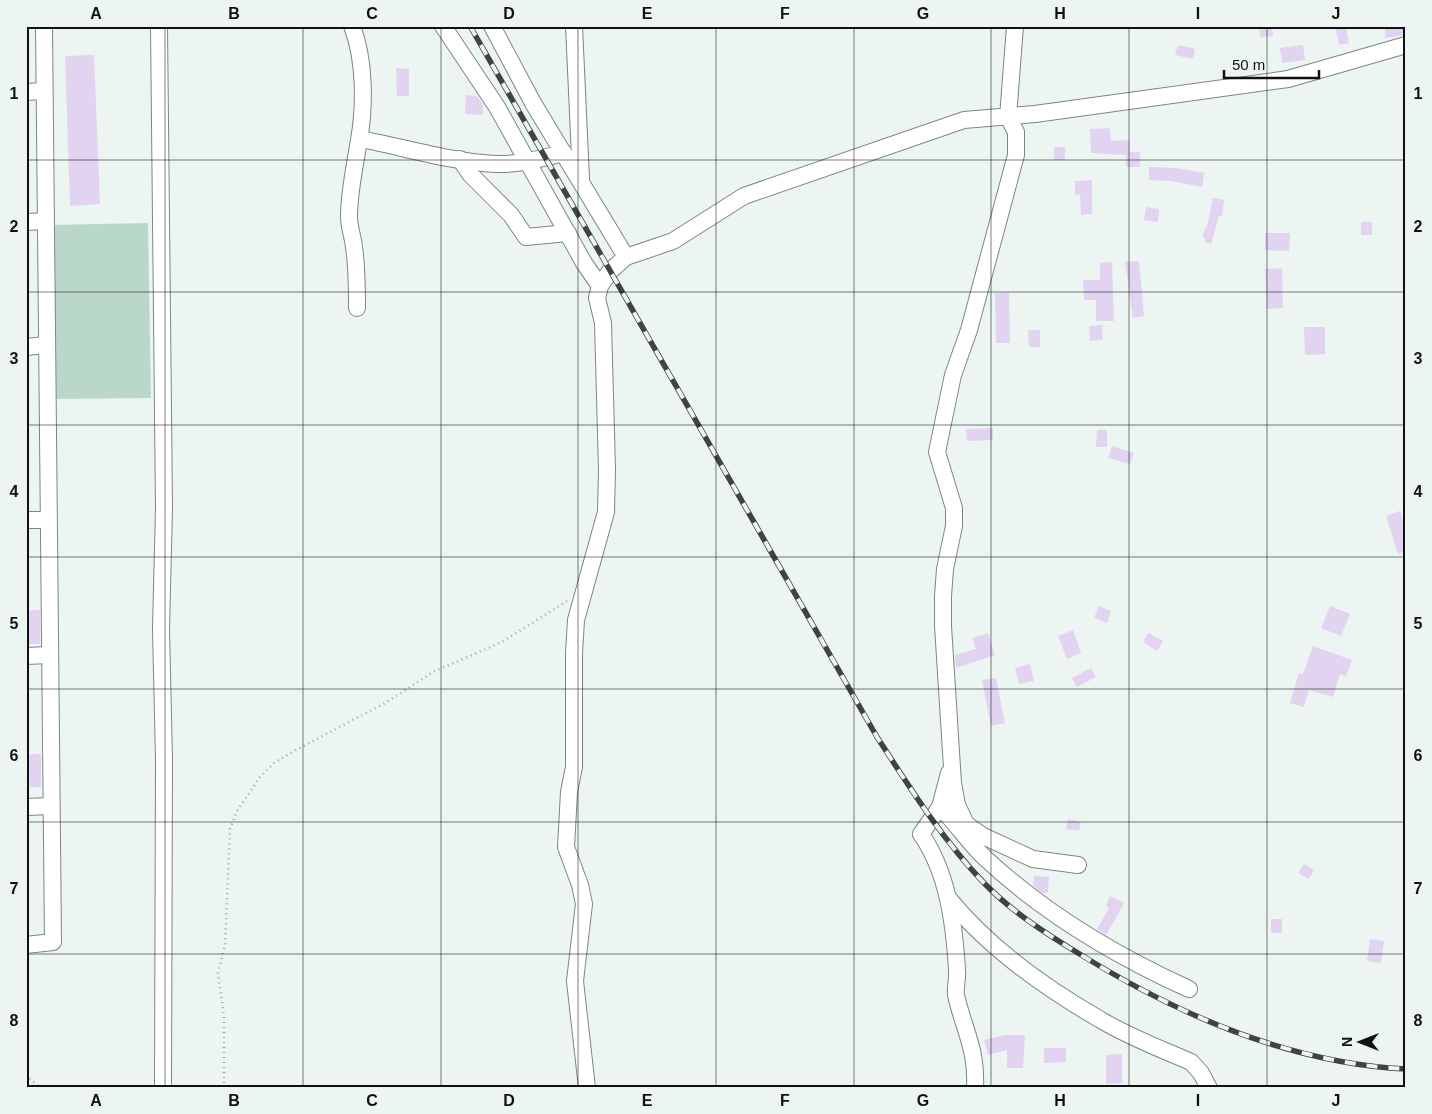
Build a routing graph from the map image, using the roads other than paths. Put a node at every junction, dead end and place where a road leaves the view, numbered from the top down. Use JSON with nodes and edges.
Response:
{"nodes":[{"id":1,"x":44,"y":26,"type":"edge"},
{"id":2,"x":159,"y":26,"type":"edge"},
{"id":3,"x":352,"y":26,"type":"edge"},
{"id":4,"x":443,"y":26,"type":"edge"},
{"id":5,"x":492,"y":26,"type":"edge"},
{"id":6,"x":574,"y":26,"type":"edge"},
{"id":7,"x":1015,"y":26,"type":"edge"},
{"id":8,"x":1406,"y":45,"type":"edge"},
{"id":9,"x":26,"y":92,"type":"edge"},
{"id":10,"x":44,"y":92,"type":"junction"},
{"id":11,"x":1008,"y":117,"type":"junction"},
{"id":12,"x":360,"y":139,"type":"junction"},
{"id":13,"x":564,"y":153,"type":"junction"},
{"id":14,"x":460,"y":159,"type":"junction"},
{"id":15,"x":526,"y":161,"type":"junction"},
{"id":16,"x":581,"y":184,"type":"junction"},
{"id":17,"x":45,"y":221,"type":"junction"},
{"id":18,"x":26,"y":222,"type":"edge"},
{"id":19,"x":568,"y":233,"type":"junction"},
{"id":20,"x":626,"y":257,"type":"junction"},
{"id":21,"x":600,"y":286,"type":"junction"},
{"id":22,"x":358,"y":308,"type":"dead end"},
{"id":23,"x":46,"y":345,"type":"junction"},
{"id":24,"x":26,"y":347,"type":"edge"},
{"id":25,"x":26,"y":520,"type":"edge"},
{"id":26,"x":48,"y":520,"type":"junction"},
{"id":27,"x":49,"y":655,"type":"junction"},
{"id":28,"x":26,"y":656,"type":"edge"},
{"id":29,"x":952,"y":764,"type":"junction"},
{"id":30,"x":51,"y":806,"type":"junction"},
{"id":31,"x":26,"y":807,"type":"edge"},
{"id":32,"x":940,"y":807,"type":"junction"},
{"id":33,"x":1078,"y":865,"type":"dead end"},
{"id":34,"x":949,"y":899,"type":"junction"},
{"id":35,"x":26,"y":945,"type":"edge"},
{"id":36,"x":1189,"y":989,"type":"dead end"},
{"id":37,"x":163,"y":1088,"type":"edge"},
{"id":38,"x":587,"y":1088,"type":"edge"},
{"id":39,"x":975,"y":1088,"type":"edge"},
{"id":40,"x":1209,"y":1088,"type":"edge"}],
"edges":[{"from":1,"to":10,"type":"street"},
{"from":2,"to":37,"type":"street"},
{"from":3,"to":12,"type":"street"},
{"from":4,"to":15,"type":"street"},
{"from":5,"to":13,"type":"street"},
{"from":6,"to":16,"type":"street"},
{"from":7,"to":11,"type":"street"},
{"from":8,"to":11,"type":"street"},
{"from":9,"to":10,"type":"street"},
{"from":10,"to":17,"type":"street"},
{"from":11,"to":20,"type":"street"},
{"from":11,"to":29,"type":"street"},
{"from":12,"to":14,"type":"street"},
{"from":12,"to":22,"type":"street"},
{"from":13,"to":15,"type":"street"},
{"from":13,"to":16,"type":"street"},
{"from":14,"to":15,"type":"street"},
{"from":14,"to":19,"type":"street"},
{"from":15,"to":19,"type":"street"},
{"from":16,"to":20,"type":"street"},
{"from":17,"to":18,"type":"street"},
{"from":17,"to":23,"type":"street"},
{"from":19,"to":21,"type":"street"},
{"from":20,"to":21,"type":"street"},
{"from":21,"to":38,"type":"street"},
{"from":23,"to":24,"type":"street"},
{"from":23,"to":26,"type":"street"},
{"from":25,"to":26,"type":"street"},
{"from":26,"to":27,"type":"street"},
{"from":27,"to":28,"type":"street"},
{"from":27,"to":30,"type":"street"},
{"from":29,"to":32,"type":"street"},
{"from":29,"to":33,"type":"street"},
{"from":30,"to":31,"type":"street"},
{"from":30,"to":35,"type":"street"},
{"from":32,"to":34,"type":"street"},
{"from":32,"to":36,"type":"street"},
{"from":34,"to":39,"type":"street"},
{"from":34,"to":40,"type":"street"}]}
